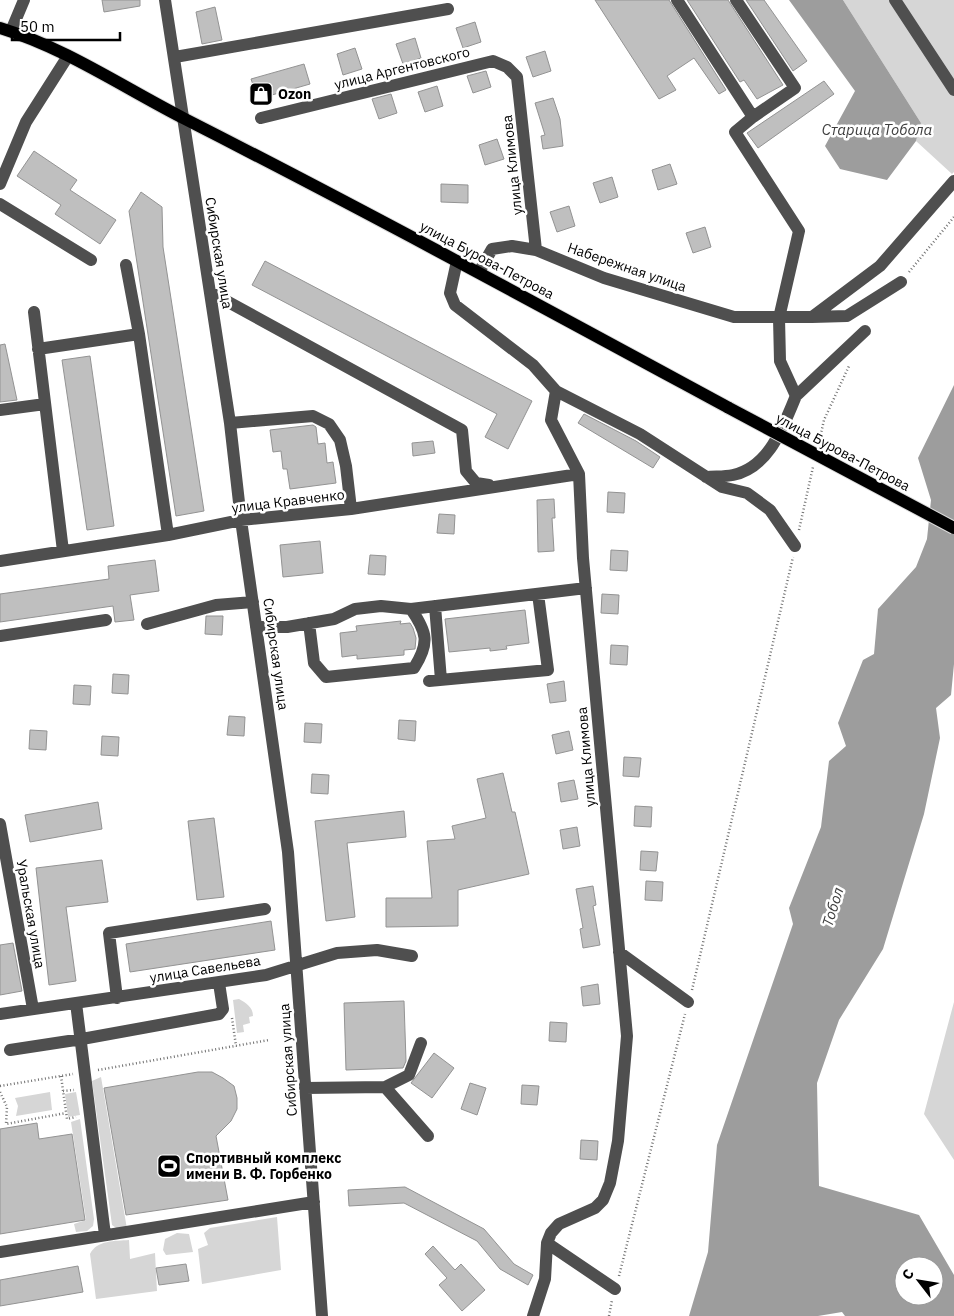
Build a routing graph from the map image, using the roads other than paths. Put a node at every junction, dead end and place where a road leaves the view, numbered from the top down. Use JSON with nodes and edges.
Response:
{"nodes":[{"id":1,"x":24,"y":0,"type":"edge"},
{"id":2,"x":165,"y":0,"type":"edge"},
{"id":3,"x":677,"y":0,"type":"edge"},
{"id":4,"x":736,"y":0,"type":"edge"},
{"id":5,"x":895,"y":0,"type":"edge"},
{"id":6,"x":448,"y":9,"type":"dead end"},
{"id":7,"x":6,"y":30,"type":"edge"},
{"id":8,"x":68,"y":56,"type":"junction"},
{"id":9,"x":175,"y":57,"type":"junction"},
{"id":10,"x":517,"y":77,"type":"joint"},
{"id":11,"x":954,"y":90,"type":"edge"},
{"id":12,"x":753,"y":117,"type":"junction"},
{"id":13,"x":184,"y":118,"type":"junction"},
{"id":14,"x":261,"y":118,"type":"dead end"},
{"id":15,"x":954,"y":181,"type":"edge"},
{"id":16,"x":0,"y":184,"type":"edge"},
{"id":17,"x":0,"y":204,"type":"edge"},
{"id":18,"x":536,"y":250,"type":"junction"},
{"id":19,"x":91,"y":260,"type":"dead end"},
{"id":20,"x":457,"y":261,"type":"junction"},
{"id":21,"x":126,"y":265,"type":"dead end"},
{"id":22,"x":479,"y":272,"type":"junction"},
{"id":23,"x":900,"y":282,"type":"road end"},
{"id":24,"x":210,"y":292,"type":"junction"},
{"id":25,"x":34,"y":312,"type":"dead end"},
{"id":26,"x":812,"y":317,"type":"junction"},
{"id":27,"x":779,"y":318,"type":"junction"},
{"id":28,"x":865,"y":331,"type":"dead end"},
{"id":29,"x":139,"y":334,"type":"junction"},
{"id":30,"x":38,"y":349,"type":"junction"},
{"id":31,"x":556,"y":391,"type":"junction"},
{"id":32,"x":796,"y":396,"type":"junction"},
{"id":33,"x":45,"y":404,"type":"junction"},
{"id":34,"x":0,"y":410,"type":"edge"},
{"id":35,"x":230,"y":423,"type":"junction"},
{"id":36,"x":579,"y":474,"type":"junction"},
{"id":37,"x":706,"y":477,"type":"junction"},
{"id":38,"x":497,"y":486,"type":"junction"},
{"id":39,"x":351,"y":509,"type":"junction"},
{"id":40,"x":241,"y":520,"type":"junction"},
{"id":41,"x":954,"y":528,"type":"edge"},
{"id":42,"x":168,"y":536,"type":"junction"},
{"id":43,"x":795,"y":546,"type":"road end"},
{"id":44,"x":63,"y":551,"type":"junction"},
{"id":45,"x":0,"y":561,"type":"edge"},
{"id":46,"x":586,"y":588,"type":"junction"},
{"id":47,"x":538,"y":594,"type":"junction"},
{"id":48,"x":253,"y":602,"type":"junction"},
{"id":49,"x":435,"y":606,"type":"junction"},
{"id":50,"x":411,"y":609,"type":"junction"},
{"id":51,"x":106,"y":620,"type":"dead end"},
{"id":52,"x":309,"y":623,"type":"junction"},
{"id":53,"x":146,"y":624,"type":"dead end"},
{"id":54,"x":256,"y":626,"type":"junction"},
{"id":55,"x":0,"y":636,"type":"edge"},
{"id":56,"x":0,"y":824,"type":"edge"},
{"id":57,"x":6,"y":889,"type":"edge"},
{"id":58,"x":265,"y":909,"type":"dead end"},
{"id":59,"x":619,"y":952,"type":"junction"},
{"id":60,"x":412,"y":956,"type":"dead end"},
{"id":61,"x":297,"y":966,"type":"junction"},
{"id":62,"x":219,"y":983,"type":"junction"},
{"id":63,"x":117,"y":998,"type":"junction"},
{"id":64,"x":688,"y":1002,"type":"road end"},
{"id":65,"x":76,"y":1003,"type":"junction"},
{"id":66,"x":33,"y":1010,"type":"junction"},
{"id":67,"x":0,"y":1014,"type":"edge"},
{"id":68,"x":82,"y":1039,"type":"junction"},
{"id":69,"x":421,"y":1044,"type":"dead end"},
{"id":70,"x":10,"y":1050,"type":"dead end"},
{"id":71,"x":385,"y":1087,"type":"junction"},
{"id":72,"x":305,"y":1088,"type":"junction"},
{"id":73,"x":428,"y":1136,"type":"dead end"},
{"id":74,"x":314,"y":1202,"type":"junction"},
{"id":75,"x":105,"y":1236,"type":"junction"},
{"id":76,"x":547,"y":1243,"type":"junction"},
{"id":77,"x":0,"y":1252,"type":"edge"},
{"id":78,"x":615,"y":1289,"type":"road end"},
{"id":79,"x":322,"y":1316,"type":"edge"},
{"id":80,"x":533,"y":1316,"type":"edge"}],
"edges":[{"from":1,"to":7,"type":"street"},
{"from":2,"to":9,"type":"street","name":"Сибирская улица"},
{"from":3,"to":12,"type":"street"},
{"from":4,"to":12,"type":"street"},
{"from":5,"to":11,"type":"street"},
{"from":6,"to":9,"type":"street"},
{"from":7,"to":8,"type":"main road","name":"улица Бурова-Петрова"},
{"from":8,"to":13,"type":"main road","name":"улица Бурова-Петрова"},
{"from":8,"to":16,"type":"street"},
{"from":9,"to":13,"type":"street","name":"Сибирская улица"},
{"from":10,"to":14,"type":"street","name":"улица Аргентовского"},
{"from":10,"to":18,"type":"street","name":"улица Климова"},
{"from":12,"to":27,"type":"street"},
{"from":13,"to":20,"type":"main road","name":"улица Бурова-Петрова"},
{"from":13,"to":24,"type":"street","name":"Сибирская улица"},
{"from":15,"to":26,"type":"street"},
{"from":17,"to":19,"type":"street"},
{"from":18,"to":22,"type":"street","name":"Набережная улица"},
{"from":18,"to":27,"type":"street","name":"Набережная улица"},
{"from":20,"to":22,"type":"main road","name":"улица Бурова-Петрова"},
{"from":20,"to":31,"type":"street"},
{"from":21,"to":29,"type":"street"},
{"from":22,"to":41,"type":"main road","name":"улица Бурова-Петрова","bridge":true},
{"from":23,"to":26,"type":"street","name":"Набережная улица"},
{"from":24,"to":35,"type":"street","name":"Сибирская улица"},
{"from":24,"to":38,"type":"street"},
{"from":25,"to":30,"type":"street"},
{"from":26,"to":27,"type":"street","name":"Набережная улица"},
{"from":27,"to":32,"type":"street"},
{"from":28,"to":32,"type":"street"},
{"from":29,"to":30,"type":"street"},
{"from":29,"to":42,"type":"street"},
{"from":30,"to":33,"type":"street"},
{"from":31,"to":36,"type":"street"},
{"from":31,"to":37,"type":"street"},
{"from":32,"to":37,"type":"street"},
{"from":33,"to":34,"type":"street"},
{"from":33,"to":44,"type":"street"},
{"from":35,"to":39,"type":"street"},
{"from":35,"to":40,"type":"street","name":"Сибирская улица"},
{"from":36,"to":38,"type":"street","name":"улица Кравченко"},
{"from":36,"to":46,"type":"street","name":"улица Климова"},
{"from":37,"to":43,"type":"street"},
{"from":38,"to":39,"type":"street","name":"улица Кравченко"},
{"from":39,"to":40,"type":"street","name":"улица Кравченко"},
{"from":40,"to":42,"type":"street","name":"улица Кравченко"},
{"from":40,"to":48,"type":"street","name":"Сибирская улица"},
{"from":42,"to":44,"type":"street","name":"улица Кравченко"},
{"from":44,"to":45,"type":"street","name":"улица Кравченко"},
{"from":46,"to":47,"type":"street"},
{"from":46,"to":59,"type":"street","name":"улица Климова"},
{"from":47,"to":49,"type":"street"},
{"from":47,"to":49,"type":"street"},
{"from":48,"to":53,"type":"street"},
{"from":48,"to":54,"type":"street","name":"Сибирская улица"},
{"from":49,"to":50,"type":"street"},
{"from":50,"to":52,"type":"street"},
{"from":50,"to":52,"type":"street"},
{"from":51,"to":55,"type":"street"},
{"from":52,"to":54,"type":"street"},
{"from":54,"to":61,"type":"street","name":"Сибирская улица"},
{"from":56,"to":57,"type":"street","name":"Уральская улица"},
{"from":57,"to":66,"type":"street","name":"Уральская улица"},
{"from":58,"to":63,"type":"street"},
{"from":59,"to":64,"type":"street"},
{"from":59,"to":76,"type":"street","name":"улица Климова"},
{"from":60,"to":61,"type":"street","name":"улица Савельева"},
{"from":61,"to":62,"type":"street","name":"улица Савельева"},
{"from":61,"to":72,"type":"street","name":"Сибирская улица"},
{"from":62,"to":63,"type":"street","name":"улица Савельева"},
{"from":62,"to":68,"type":"street"},
{"from":63,"to":65,"type":"street","name":"улица Савельева"},
{"from":65,"to":66,"type":"street","name":"улица Савельева"},
{"from":65,"to":68,"type":"street"},
{"from":66,"to":67,"type":"street","name":"улица Савельева"},
{"from":68,"to":70,"type":"street"},
{"from":68,"to":75,"type":"street"},
{"from":69,"to":71,"type":"street"},
{"from":71,"to":72,"type":"street"},
{"from":71,"to":73,"type":"street"},
{"from":72,"to":74,"type":"street","name":"Сибирская улица"},
{"from":74,"to":75,"type":"street"},
{"from":74,"to":79,"type":"street","name":"Сибирская улица"},
{"from":75,"to":77,"type":"street"},
{"from":76,"to":78,"type":"street"},
{"from":76,"to":80,"type":"street"}]}
